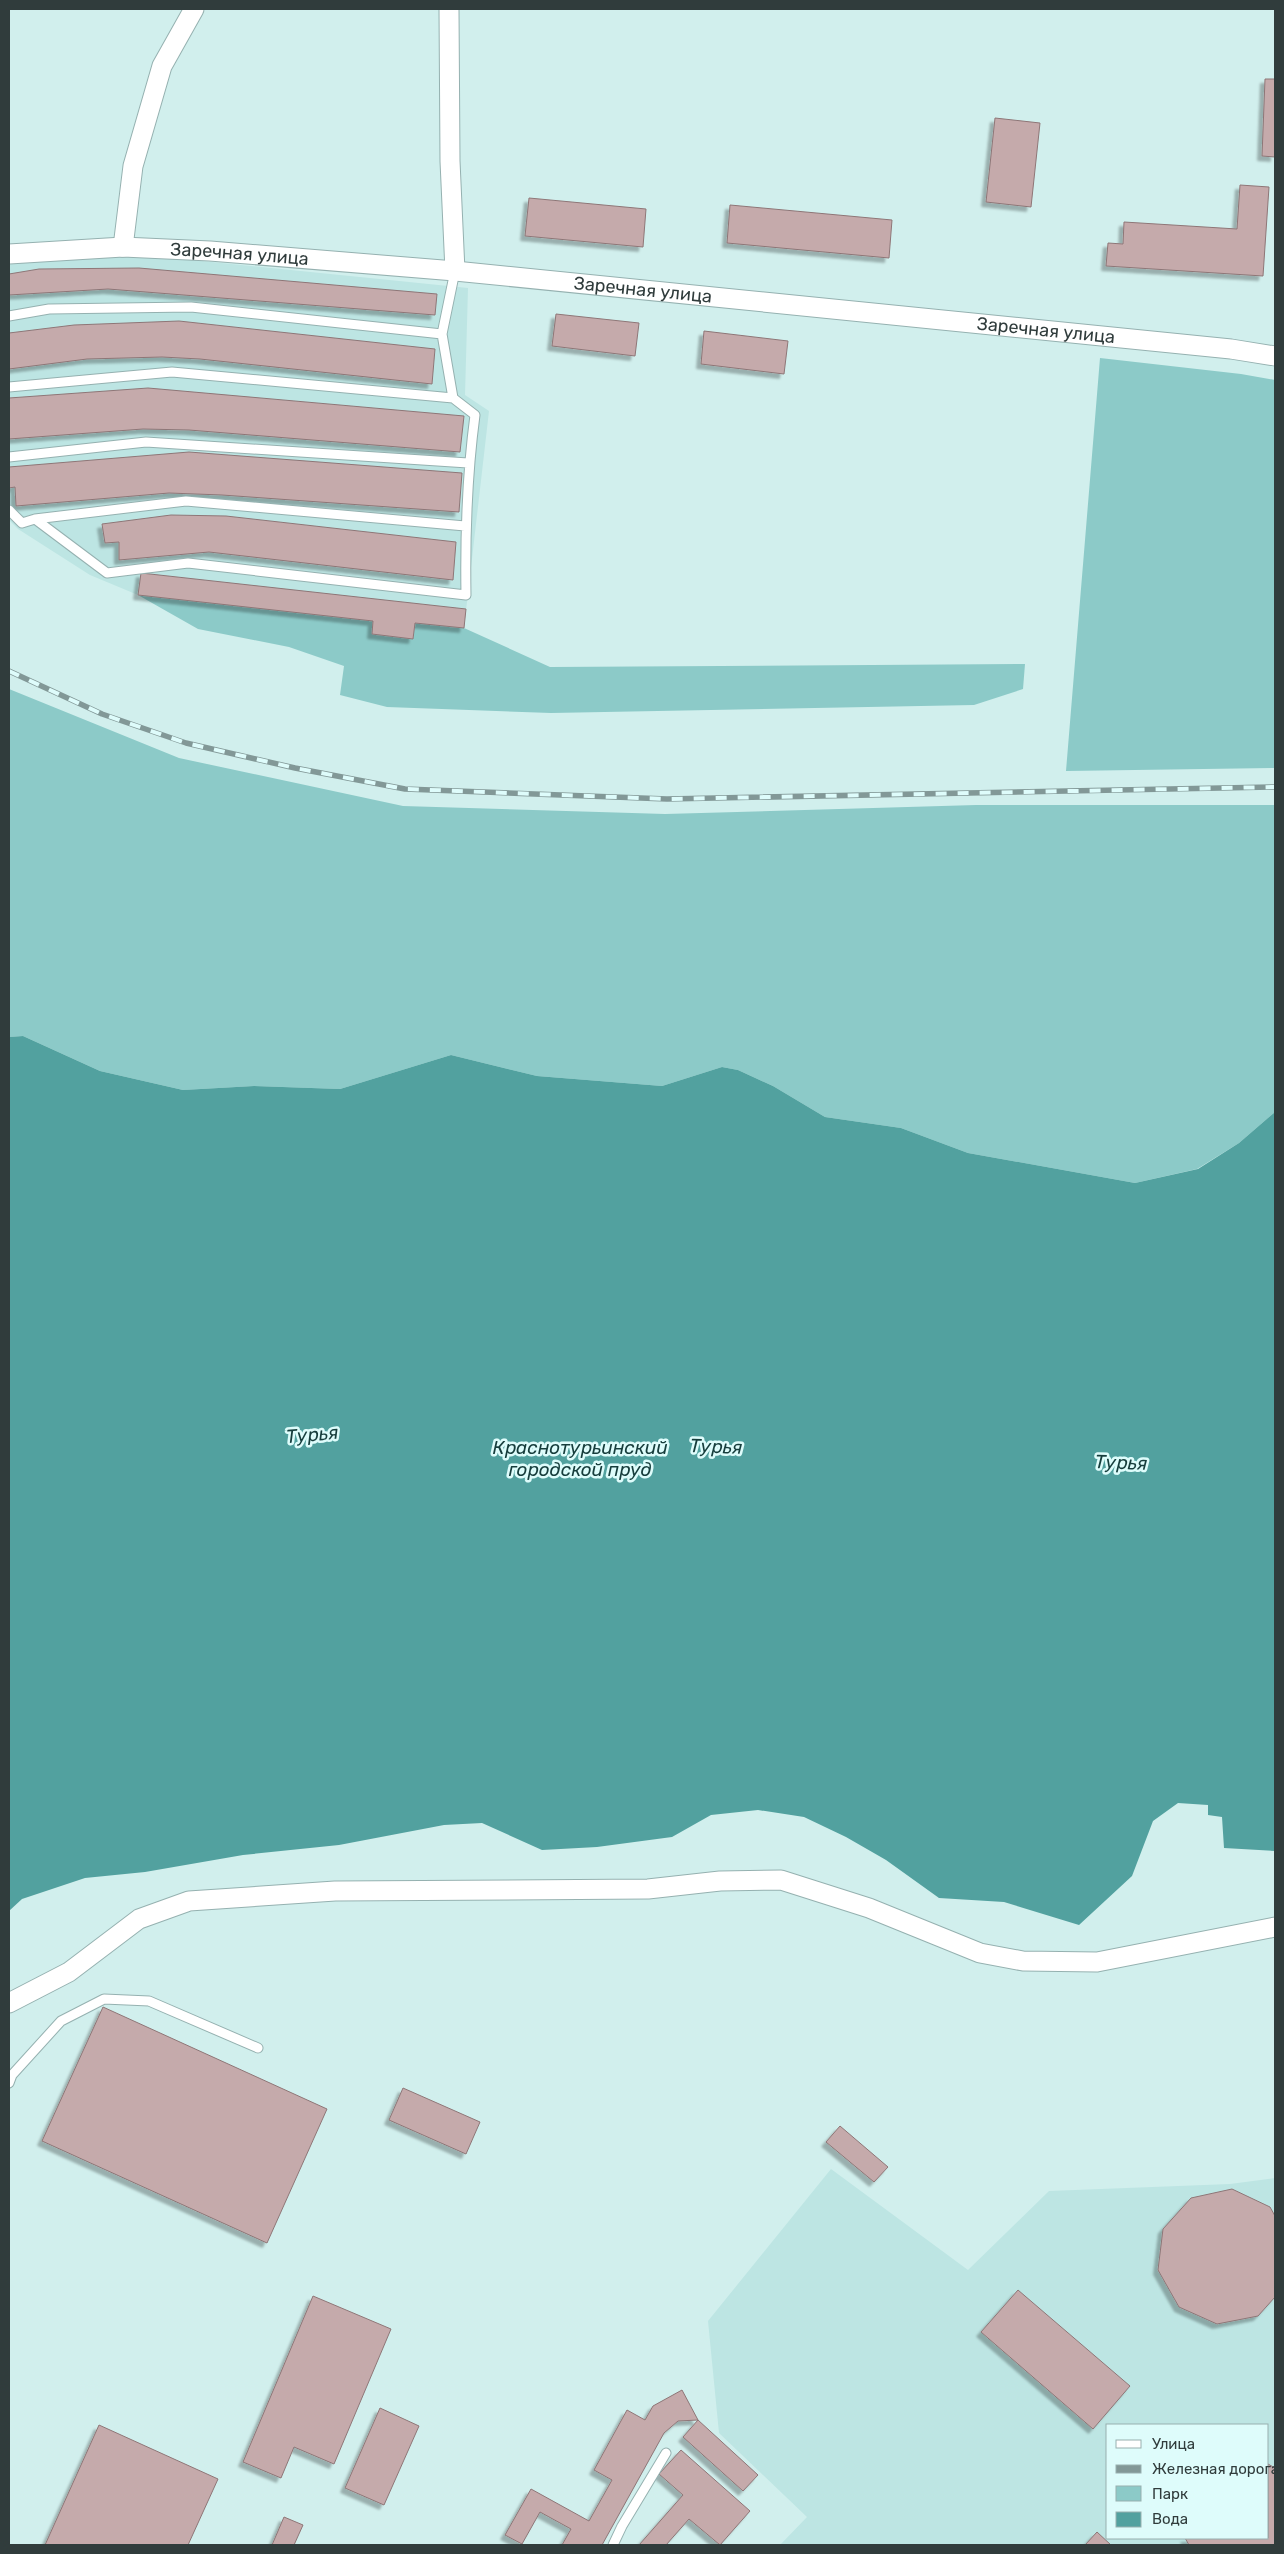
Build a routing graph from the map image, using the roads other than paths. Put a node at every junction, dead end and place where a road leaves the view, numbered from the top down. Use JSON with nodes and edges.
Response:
{"nodes":[{"id":1,"x":194,"y":9,"type":"edge"},
{"id":2,"x":449,"y":9,"type":"edge"},
{"id":3,"x":123,"y":247,"type":"junction"},
{"id":4,"x":9,"y":254,"type":"edge"},
{"id":5,"x":455,"y":272,"type":"junction"},
{"id":6,"x":9,"y":316,"type":"edge"},
{"id":7,"x":442,"y":334,"type":"junction"},
{"id":8,"x":1275,"y":356,"type":"edge"},
{"id":9,"x":9,"y":387,"type":"edge"},
{"id":10,"x":453,"y":398,"type":"junction"},
{"id":11,"x":9,"y":458,"type":"edge"},
{"id":12,"x":468,"y":463,"type":"junction"},
{"id":13,"x":9,"y":510,"type":"edge"},
{"id":14,"x":35,"y":519,"type":"junction"},
{"id":15,"x":464,"y":526,"type":"junction"},
{"id":16,"x":1275,"y":1927,"type":"edge"},
{"id":17,"x":9,"y":2003,"type":"edge"},
{"id":18,"x":258,"y":2048,"type":"dead end"},
{"id":19,"x":9,"y":2083,"type":"edge"},
{"id":20,"x":666,"y":2453,"type":"dead end"},
{"id":21,"x":613,"y":2545,"type":"edge"}],
"edges":[{"from":1,"to":3,"type":"street"},
{"from":2,"to":5,"type":"street"},
{"from":3,"to":4,"type":"street","name":"Заречная улица"},
{"from":3,"to":5,"type":"street","name":"Заречная улица"},
{"from":5,"to":7,"type":"lane"},
{"from":5,"to":8,"type":"street","name":"Заречная улица"},
{"from":6,"to":7,"type":"lane"},
{"from":7,"to":10,"type":"lane"},
{"from":9,"to":10,"type":"lane"},
{"from":10,"to":12,"type":"lane"},
{"from":11,"to":12,"type":"lane"},
{"from":12,"to":15,"type":"lane"},
{"from":13,"to":14,"type":"lane"},
{"from":14,"to":15,"type":"lane"},
{"from":14,"to":15,"type":"lane"},
{"from":16,"to":17,"type":"street"},
{"from":18,"to":19,"type":"lane"},
{"from":20,"to":21,"type":"lane"}]}
